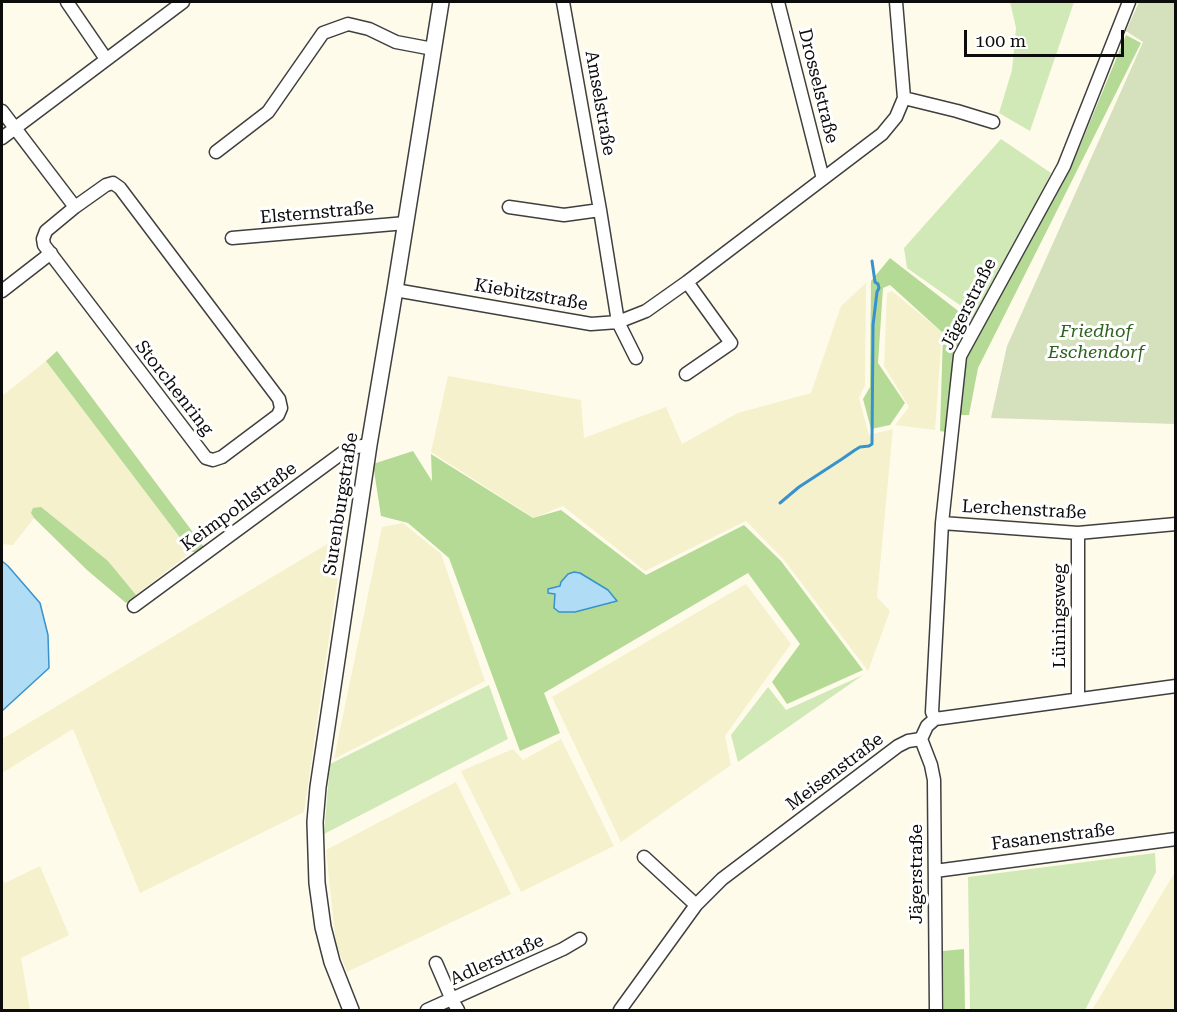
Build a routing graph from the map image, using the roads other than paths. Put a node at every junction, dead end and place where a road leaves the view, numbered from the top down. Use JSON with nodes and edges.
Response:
{"nodes":[{"id":1,"x":67,"y":2,"type":"edge"},
{"id":2,"x":183,"y":2,"type":"edge"},
{"id":3,"x":441,"y":2,"type":"edge"},
{"id":4,"x":563,"y":2,"type":"edge"},
{"id":5,"x":778,"y":2,"type":"edge"},
{"id":6,"x":896,"y":2,"type":"edge"},
{"id":7,"x":1129,"y":2,"type":"edge"},
{"id":8,"x":433,"y":49,"type":"junction"},
{"id":9,"x":106,"y":58,"type":"junction"},
{"id":10,"x":904,"y":98,"type":"junction"},
{"id":11,"x":2,"y":111,"type":"edge"},
{"id":12,"x":993,"y":122,"type":"dead end"},
{"id":13,"x":15,"y":129,"type":"junction"},
{"id":14,"x":2,"y":138,"type":"edge"},
{"id":15,"x":216,"y":152,"type":"dead end"},
{"id":16,"x":824,"y":178,"type":"junction"},
{"id":17,"x":75,"y":207,"type":"junction"},
{"id":18,"x":509,"y":207,"type":"dead end"},
{"id":19,"x":600,"y":210,"type":"junction"},
{"id":20,"x":406,"y":223,"type":"junction"},
{"id":21,"x":232,"y":238,"type":"dead end"},
{"id":22,"x":51,"y":253,"type":"junction"},
{"id":23,"x":687,"y":282,"type":"junction"},
{"id":24,"x":396,"y":290,"type":"junction"},
{"id":25,"x":2,"y":291,"type":"edge"},
{"id":26,"x":618,"y":322,"type":"junction"},
{"id":27,"x":636,"y":358,"type":"dead end"},
{"id":28,"x":686,"y":374,"type":"dead end"},
{"id":29,"x":369,"y":446,"type":"junction"},
{"id":30,"x":942,"y":523,"type":"junction"},
{"id":31,"x":1176,"y":524,"type":"edge"},
{"id":32,"x":1078,"y":533,"type":"junction"},
{"id":33,"x":134,"y":606,"type":"dead end"},
{"id":34,"x":1176,"y":686,"type":"edge"},
{"id":35,"x":1078,"y":699,"type":"junction"},
{"id":36,"x":935,"y":719,"type":"junction"},
{"id":37,"x":921,"y":740,"type":"junction"},
{"id":38,"x":1176,"y":839,"type":"edge"},
{"id":39,"x":644,"y":857,"type":"dead end"},
{"id":40,"x":935,"y":871,"type":"junction"},
{"id":41,"x":696,"y":904,"type":"junction"},
{"id":42,"x":580,"y":939,"type":"dead end"},
{"id":43,"x":436,"y":963,"type":"dead end"},
{"id":44,"x":455,"y":1005,"type":"edge"},
{"id":45,"x":351,"y":1011,"type":"edge"},
{"id":46,"x":427,"y":1011,"type":"edge"},
{"id":47,"x":620,"y":1011,"type":"edge"},
{"id":48,"x":936,"y":1011,"type":"edge"}],
"edges":[{"from":1,"to":9,"type":"street"},
{"from":2,"to":9,"type":"street"},
{"from":3,"to":8,"type":"street","name":"Surenburgstraße"},
{"from":4,"to":19,"type":"street","name":"Amselstraße"},
{"from":5,"to":16,"type":"street","name":"Drosselstraße"},
{"from":6,"to":10,"type":"street"},
{"from":7,"to":30,"type":"street","name":"Jägerstraße"},
{"from":8,"to":15,"type":"street"},
{"from":8,"to":20,"type":"street","name":"Surenburgstraße"},
{"from":9,"to":13,"type":"street"},
{"from":10,"to":12,"type":"street"},
{"from":10,"to":16,"type":"street","name":"Kiebitzstraße"},
{"from":11,"to":13,"type":"street"},
{"from":13,"to":14,"type":"street"},
{"from":13,"to":17,"type":"street"},
{"from":16,"to":23,"type":"street","name":"Kiebitzstraße"},
{"from":17,"to":22,"type":"street","name":"Storchenring"},
{"from":17,"to":22,"type":"street","name":"Storchenring"},
{"from":18,"to":19,"type":"street"},
{"from":19,"to":26,"type":"street","name":"Amselstraße"},
{"from":20,"to":21,"type":"street","name":"Elsternstraße"},
{"from":20,"to":24,"type":"street","name":"Surenburgstraße"},
{"from":22,"to":25,"type":"street"},
{"from":23,"to":26,"type":"street","name":"Kiebitzstraße"},
{"from":23,"to":28,"type":"street"},
{"from":24,"to":26,"type":"street","name":"Kiebitzstraße"},
{"from":24,"to":29,"type":"street","name":"Surenburgstraße"},
{"from":26,"to":27,"type":"street","name":"Amselstraße"},
{"from":29,"to":33,"type":"street","name":"Keimpohlstraße"},
{"from":29,"to":45,"type":"street","name":"Surenburgstraße"},
{"from":30,"to":32,"type":"street","name":"Lerchenstraße"},
{"from":30,"to":36,"type":"street","name":"Jägerstraße"},
{"from":31,"to":32,"type":"street","name":"Lerchenstraße"},
{"from":32,"to":35,"type":"street","name":"Lüningsweg"},
{"from":34,"to":35,"type":"street"},
{"from":35,"to":36,"type":"street"},
{"from":36,"to":37,"type":"street"},
{"from":37,"to":40,"type":"street","name":"Jägerstraße"},
{"from":37,"to":41,"type":"street","name":"Meisenstraße"},
{"from":38,"to":40,"type":"street","name":"Fasanenstraße"},
{"from":39,"to":41,"type":"street"},
{"from":40,"to":48,"type":"street","name":"Jägerstraße"},
{"from":41,"to":47,"type":"street","name":"Meisenstraße"},
{"from":42,"to":44,"type":"street","name":"Adlerstraße"},
{"from":43,"to":44,"type":"street"},
{"from":44,"to":46,"type":"street","name":"Adlerstraße"}]}
